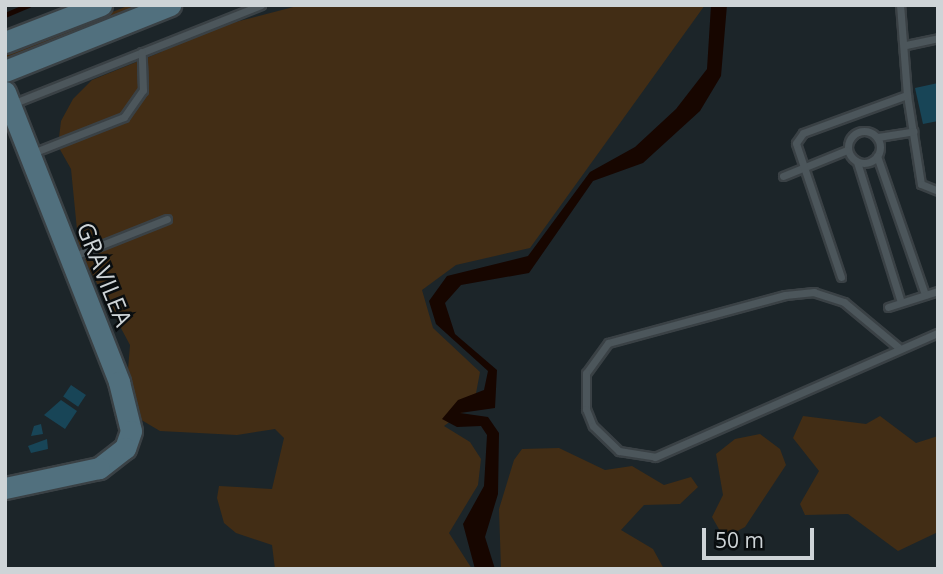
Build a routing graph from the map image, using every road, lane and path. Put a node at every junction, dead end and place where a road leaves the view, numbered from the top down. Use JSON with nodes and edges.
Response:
{"nodes":[{"id":1,"x":101,"y":5,"type":"edge"},
{"id":2,"x":170,"y":5,"type":"edge"},
{"id":3,"x":261,"y":5,"type":"edge"},
{"id":4,"x":900,"y":5,"type":"edge"},
{"id":5,"x":938,"y":38,"type":"edge"},
{"id":6,"x":5,"y":42,"type":"edge"},
{"id":7,"x":906,"y":45,"type":"junction"},
{"id":8,"x":142,"y":52,"type":"junction"},
{"id":9,"x":5,"y":71,"type":"edge"},
{"id":10,"x":907,"y":95,"type":"junction"},
{"id":11,"x":7,"y":101,"type":"edge"},
{"id":12,"x":914,"y":131,"type":"junction"},
{"id":13,"x":877,"y":137,"type":"junction"},
{"id":14,"x":847,"y":150,"type":"junction"},
{"id":15,"x":30,"y":154,"type":"junction"},
{"id":16,"x":877,"y":156,"type":"junction"},
{"id":17,"x":857,"y":162,"type":"junction"},
{"id":18,"x":804,"y":168,"type":"junction"},
{"id":19,"x":783,"y":176,"type":"dead end"},
{"id":20,"x":938,"y":191,"type":"edge"},
{"id":21,"x":167,"y":219,"type":"dead end"},
{"id":22,"x":70,"y":257,"type":"junction"},
{"id":23,"x":841,"y":277,"type":"dead end"},
{"id":24,"x":938,"y":291,"type":"edge"},
{"id":25,"x":926,"y":295,"type":"junction"},
{"id":26,"x":901,"y":302,"type":"junction"},
{"id":27,"x":888,"y":307,"type":"dead end"},
{"id":28,"x":938,"y":333,"type":"edge"},
{"id":29,"x":898,"y":347,"type":"junction"},
{"id":30,"x":5,"y":488,"type":"edge"}],
"edges":[{"from":1,"to":6,"type":"street"},
{"from":2,"to":9,"type":"street"},
{"from":3,"to":8,"type":"lane"},
{"from":4,"to":7,"type":"lane"},
{"from":5,"to":7,"type":"lane"},
{"from":7,"to":10,"type":"lane"},
{"from":8,"to":11,"type":"lane"},
{"from":8,"to":15,"type":"lane"},
{"from":10,"to":12,"type":"lane"},
{"from":10,"to":18,"type":"lane"},
{"from":11,"to":15,"type":"street","name":"GRAVILEA"},
{"from":12,"to":13,"type":"lane"},
{"from":12,"to":20,"type":"lane"},
{"from":13,"to":14,"type":"lane"},
{"from":13,"to":16,"type":"lane"},
{"from":14,"to":17,"type":"lane"},
{"from":14,"to":18,"type":"lane"},
{"from":15,"to":22,"type":"street","name":"GRAVILEA"},
{"from":16,"to":17,"type":"lane"},
{"from":16,"to":25,"type":"lane"},
{"from":17,"to":26,"type":"lane"},
{"from":18,"to":19,"type":"lane"},
{"from":18,"to":23,"type":"lane"},
{"from":21,"to":22,"type":"lane"},
{"from":22,"to":30,"type":"street","name":"GRAVILEA"},
{"from":24,"to":25,"type":"lane"},
{"from":25,"to":26,"type":"lane"},
{"from":26,"to":27,"type":"lane"},
{"from":28,"to":29,"type":"lane"},
{"from":29,"to":29,"type":"lane"}]}
